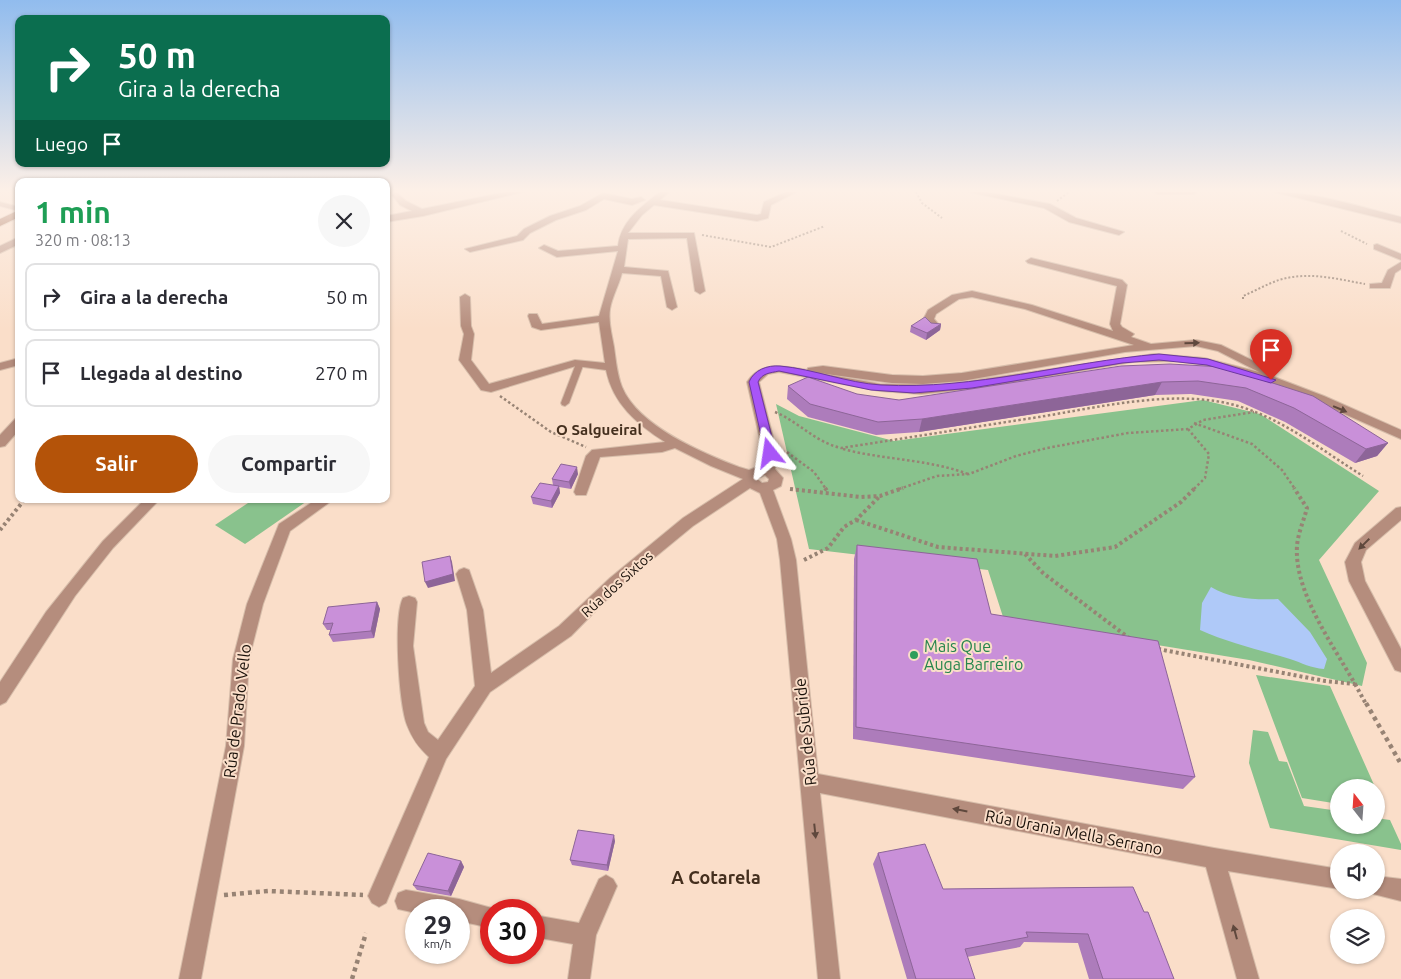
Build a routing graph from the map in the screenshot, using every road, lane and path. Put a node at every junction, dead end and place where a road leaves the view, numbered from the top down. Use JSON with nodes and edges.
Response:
{"nodes":[{"id":1,"x":520,"y":238,"type":"edge"},
{"id":2,"x":625,"y":238,"type":"edge"},
{"id":3,"x":665,"y":238,"type":"edge"},
{"id":4,"x":691,"y":238,"type":"edge"},
{"id":5,"x":724,"y":238,"type":"edge"},
{"id":6,"x":795,"y":238,"type":"edge"},
{"id":7,"x":1356,"y":238,"type":"edge"},
{"id":8,"x":15,"y":242,"type":"edge"},
{"id":9,"x":623,"y":242,"type":"junction"},
{"id":10,"x":1377,"y":247,"type":"joint"},
{"id":11,"x":544,"y":248,"type":"dead end"},
{"id":12,"x":1,"y":249,"type":"edge"},
{"id":13,"x":470,"y":249,"type":"dead end"},
{"id":14,"x":15,"y":251,"type":"edge"},
{"id":15,"x":1401,"y":257,"type":"edge"},
{"id":16,"x":1031,"y":261,"type":"dead end"},
{"id":17,"x":1401,"y":265,"type":"edge"},
{"id":18,"x":618,"y":270,"type":"junction"},
{"id":19,"x":1374,"y":286,"type":"joint"},
{"id":20,"x":700,"y":291,"type":"dead end"},
{"id":21,"x":465,"y":297,"type":"dead end"},
{"id":22,"x":1243,"y":299,"type":"dead end"},
{"id":23,"x":672,"y":307,"type":"dead end"},
{"id":24,"x":533,"y":316,"type":"dead end"},
{"id":25,"x":604,"y":318,"type":"junction"},
{"id":26,"x":935,"y":326,"type":"edge"},
{"id":27,"x":1155,"y":346,"type":"junction"},
{"id":28,"x":15,"y":362,"type":"edge"},
{"id":29,"x":580,"y":363,"type":"junction"},
{"id":30,"x":0,"y":367,"type":"edge"},
{"id":31,"x":613,"y":367,"type":"junction"},
{"id":32,"x":797,"y":372,"type":"junction"},
{"id":33,"x":1283,"y":385,"type":"junction"},
{"id":34,"x":487,"y":387,"type":"junction"},
{"id":35,"x":565,"y":403,"type":"dead end"},
{"id":36,"x":772,"y":411,"type":"dead end"},
{"id":37,"x":1254,"y":412,"type":"junction"},
{"id":38,"x":1194,"y":424,"type":"junction"},
{"id":39,"x":15,"y":426,"type":"edge"},
{"id":40,"x":1188,"y":429,"type":"junction"},
{"id":41,"x":1401,"y":434,"type":"edge"},
{"id":42,"x":0,"y":443,"type":"edge"},
{"id":43,"x":676,"y":443,"type":"junction"},
{"id":44,"x":841,"y":448,"type":"junction"},
{"id":45,"x":782,"y":452,"type":"dead end"},
{"id":46,"x":597,"y":453,"type":"junction"},
{"id":47,"x":969,"y":474,"type":"junction"},
{"id":48,"x":1363,"y":476,"type":"dead end"},
{"id":49,"x":755,"y":482,"type":"junction"},
{"id":50,"x":790,"y":489,"type":"dead end"},
{"id":51,"x":581,"y":492,"type":"dead end"},
{"id":52,"x":829,"y":493,"type":"junction"},
{"id":53,"x":880,"y":496,"type":"junction"},
{"id":54,"x":21,"y":503,"type":"edge"},
{"id":55,"x":149,"y":503,"type":"edge"},
{"id":56,"x":321,"y":503,"type":"edge"},
{"id":57,"x":1401,"y":512,"type":"edge"},
{"id":58,"x":856,"y":520,"type":"junction"},
{"id":59,"x":0,"y":530,"type":"edge"},
{"id":60,"x":1025,"y":554,"type":"junction"},
{"id":61,"x":804,"y":560,"type":"dead end"},
{"id":62,"x":464,"y":574,"type":"dead end"},
{"id":63,"x":409,"y":602,"type":"dead end"},
{"id":64,"x":1131,"y":640,"type":"edge"},
{"id":65,"x":1151,"y":648,"type":"edge"},
{"id":66,"x":1401,"y":665,"type":"edge"},
{"id":67,"x":1356,"y":684,"type":"junction"},
{"id":68,"x":484,"y":687,"type":"junction"},
{"id":69,"x":0,"y":696,"type":"edge"},
{"id":70,"x":438,"y":754,"type":"junction"},
{"id":71,"x":1401,"y":764,"type":"edge"},
{"id":72,"x":810,"y":782,"type":"junction"},
{"id":73,"x":1214,"y":858,"type":"junction"},
{"id":74,"x":1330,"y":877,"type":"edge"},
{"id":75,"x":606,"y":886,"type":"dead end"},
{"id":76,"x":1385,"y":887,"type":"edge"},
{"id":77,"x":1401,"y":890,"type":"edge"},
{"id":78,"x":206,"y":896,"type":"junction"},
{"id":79,"x":379,"y":896,"type":"joint"},
{"id":80,"x":545,"y":928,"type":"edge"},
{"id":81,"x":366,"y":933,"type":"dead end"},
{"id":82,"x":585,"y":935,"type":"junction"},
{"id":83,"x":190,"y":979,"type":"edge"},
{"id":84,"x":352,"y":979,"type":"edge"},
{"id":85,"x":579,"y":979,"type":"edge"},
{"id":86,"x":829,"y":979,"type":"edge"},
{"id":87,"x":1248,"y":979,"type":"edge"}],
"edges":[{"from":1,"to":13,"type":"street"},
{"from":2,"to":9,"type":"street"},
{"from":3,"to":9,"type":"street"},
{"from":4,"to":20,"type":"street"},
{"from":5,"to":6,"type":"path"},
{"from":7,"to":10,"type":"path"},
{"from":8,"to":12,"type":"street"},
{"from":9,"to":11,"type":"street"},
{"from":9,"to":18,"type":"street"},
{"from":10,"to":15,"type":"street"},
{"from":12,"to":14,"type":"street"},
{"from":16,"to":27,"type":"street"},
{"from":17,"to":19,"type":"street"},
{"from":18,"to":23,"type":"street"},
{"from":18,"to":25,"type":"street"},
{"from":19,"to":22,"type":"path"},
{"from":21,"to":34,"type":"street"},
{"from":24,"to":25,"type":"street"},
{"from":25,"to":31,"type":"street"},
{"from":26,"to":27,"type":"street"},
{"from":27,"to":32,"type":"street"},
{"from":27,"to":33,"type":"street","one_way":true},
{"from":28,"to":30,"type":"street"},
{"from":29,"to":31,"type":"street"},
{"from":29,"to":34,"type":"street"},
{"from":29,"to":35,"type":"lane"},
{"from":31,"to":43,"type":"street"},
{"from":32,"to":33,"type":"street"},
{"from":32,"to":49,"type":"street"},
{"from":33,"to":41,"type":"street","one_way":true},
{"from":34,"to":46,"type":"path"},
{"from":36,"to":44,"type":"path"},
{"from":37,"to":38,"type":"path"},
{"from":37,"to":44,"type":"path"},
{"from":37,"to":48,"type":"path"},
{"from":38,"to":40,"type":"path"},
{"from":38,"to":67,"type":"path"},
{"from":39,"to":42,"type":"street"},
{"from":40,"to":47,"type":"path"},
{"from":40,"to":60,"type":"path"},
{"from":43,"to":46,"type":"street"},
{"from":43,"to":49,"type":"street"},
{"from":44,"to":47,"type":"path"},
{"from":45,"to":52,"type":"path"},
{"from":46,"to":51,"type":"street"},
{"from":47,"to":53,"type":"path"},
{"from":49,"to":68,"type":"street","name":"Rúa dos Sixtos"},
{"from":49,"to":72,"type":"street","name":"Rúa de Subride"},
{"from":50,"to":52,"type":"path"},
{"from":52,"to":53,"type":"path"},
{"from":53,"to":58,"type":"path"},
{"from":54,"to":59,"type":"path"},
{"from":55,"to":69,"type":"street"},
{"from":56,"to":78,"type":"street","name":"Rúa de Prado Vello"},
{"from":57,"to":66,"type":"street","one_way":true},
{"from":58,"to":60,"type":"path"},
{"from":58,"to":61,"type":"path"},
{"from":60,"to":64,"type":"path"},
{"from":62,"to":68,"type":"street"},
{"from":63,"to":70,"type":"street"},
{"from":65,"to":67,"type":"path"},
{"from":67,"to":71,"type":"path"},
{"from":68,"to":70,"type":"street","name":"Rúa dos Sixtos"},
{"from":70,"to":79,"type":"street","name":"Rúa dos Sixtos"},
{"from":73,"to":72,"type":"street","name":"Rúa Urania Mella Serrano","one_way":true},
{"from":72,"to":86,"type":"street","name":"Rúa de Subride","one_way":true},
{"from":73,"to":74,"type":"street","name":"Rúa Urania Mella Serrano"},
{"from":87,"to":73,"type":"street","one_way":true},
{"from":75,"to":82,"type":"street"},
{"from":76,"to":77,"type":"street"},
{"from":78,"to":79,"type":"path"},
{"from":78,"to":83,"type":"street","name":"Rúa de Prado Vello"},
{"from":80,"to":82,"type":"street"},
{"from":81,"to":84,"type":"path"},
{"from":82,"to":85,"type":"street"}]}
